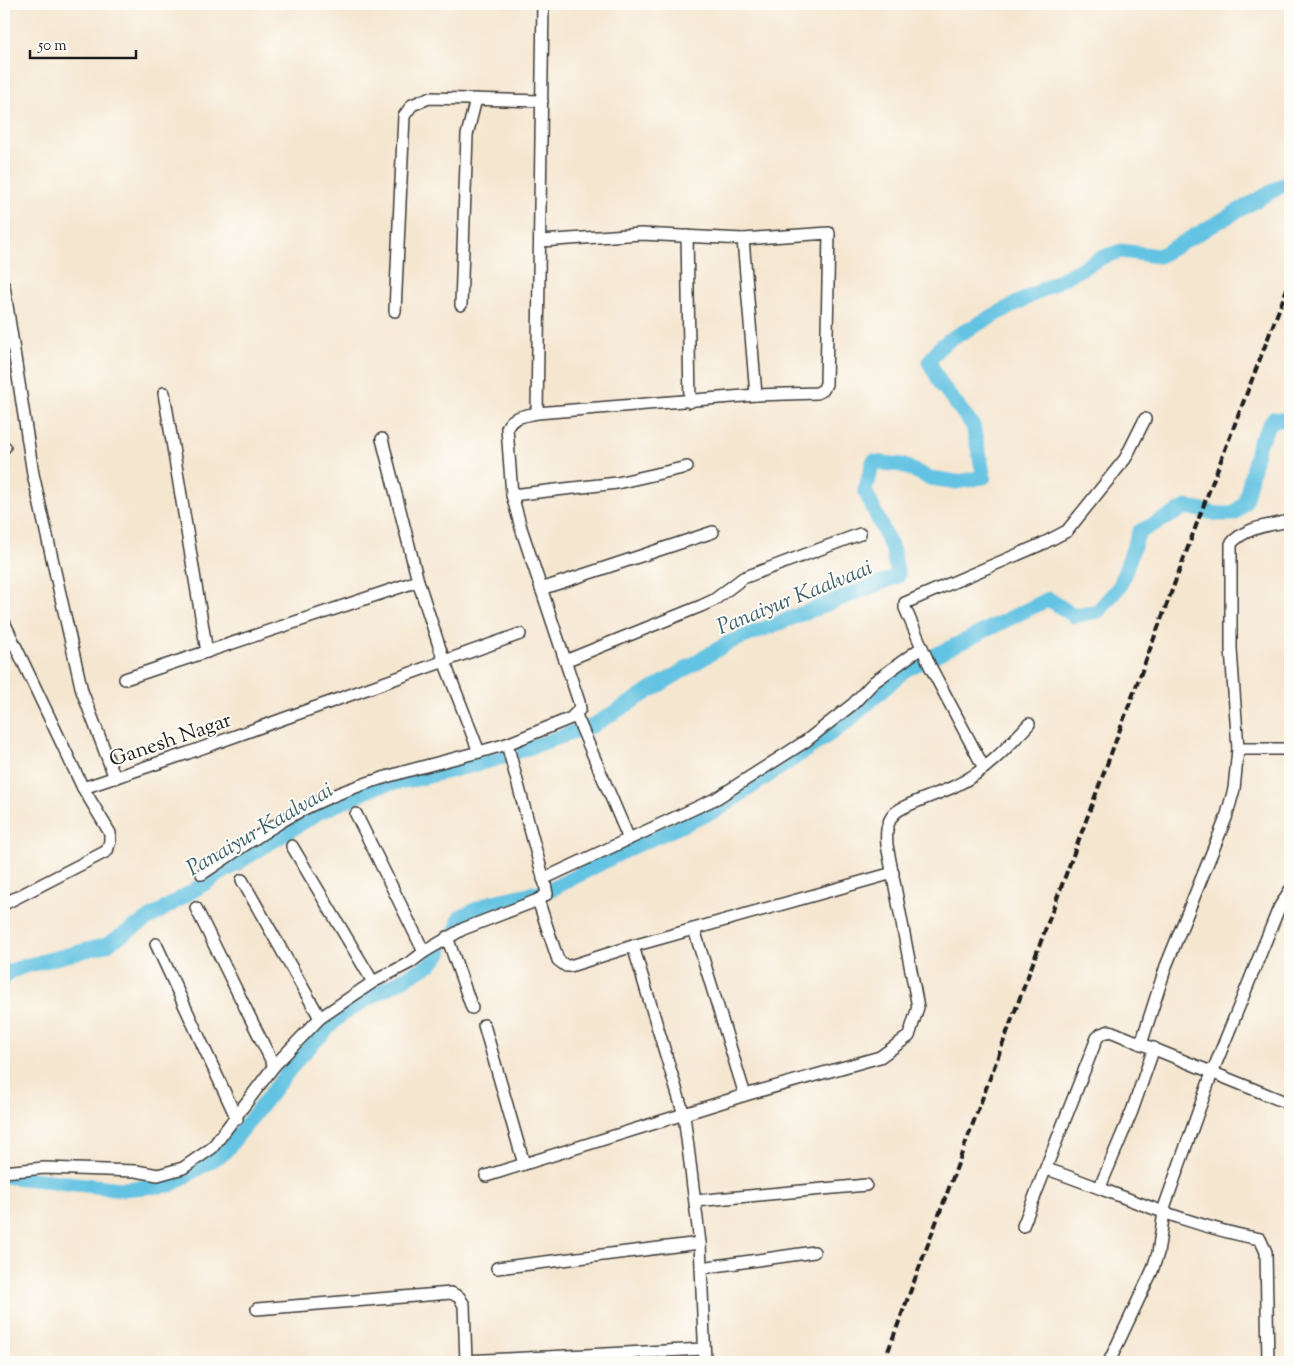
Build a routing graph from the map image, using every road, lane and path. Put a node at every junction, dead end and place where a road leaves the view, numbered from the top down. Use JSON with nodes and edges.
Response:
{"nodes":[{"id":1,"x":543,"y":4,"type":"edge"},
{"id":2,"x":476,"y":99,"type":"junction"},
{"id":3,"x":542,"y":101,"type":"junction"},
{"id":4,"x":687,"y":236,"type":"junction"},
{"id":5,"x":743,"y":240,"type":"junction"},
{"id":6,"x":541,"y":241,"type":"junction"},
{"id":7,"x":4,"y":286,"type":"edge"},
{"id":8,"x":461,"y":306,"type":"dead end"},
{"id":9,"x":396,"y":311,"type":"dead end"},
{"id":10,"x":9,"y":347,"type":"edge"},
{"id":11,"x":164,"y":393,"type":"dead end"},
{"id":12,"x":756,"y":395,"type":"junction"},
{"id":13,"x":690,"y":402,"type":"junction"},
{"id":14,"x":537,"y":413,"type":"junction"},
{"id":15,"x":1145,"y":419,"type":"dead end"},
{"id":16,"x":382,"y":439,"type":"dead end"},
{"id":17,"x":688,"y":467,"type":"dead end"},
{"id":18,"x":512,"y":495,"type":"junction"},
{"id":19,"x":1290,"y":521,"type":"edge"},
{"id":20,"x":712,"y":532,"type":"dead end"},
{"id":21,"x":860,"y":534,"type":"dead end"},
{"id":22,"x":418,"y":580,"type":"junction"},
{"id":23,"x":541,"y":589,"type":"junction"},
{"id":24,"x":4,"y":622,"type":"edge"},
{"id":25,"x":520,"y":634,"type":"dead end"},
{"id":26,"x":922,"y":649,"type":"junction"},
{"id":27,"x":206,"y":652,"type":"junction"},
{"id":28,"x":444,"y":661,"type":"junction"},
{"id":29,"x":565,"y":661,"type":"junction"},
{"id":30,"x":125,"y":679,"type":"dead end"},
{"id":31,"x":578,"y":719,"type":"junction"},
{"id":32,"x":1029,"y":724,"type":"dead end"},
{"id":33,"x":508,"y":747,"type":"junction"},
{"id":34,"x":1238,"y":749,"type":"junction"},
{"id":35,"x":1290,"y":749,"type":"edge"},
{"id":36,"x":479,"y":752,"type":"junction"},
{"id":37,"x":984,"y":768,"type":"junction"},
{"id":38,"x":115,"y":778,"type":"junction"},
{"id":39,"x":83,"y":788,"type":"junction"},
{"id":40,"x":356,"y":814,"type":"dead end"},
{"id":41,"x":628,"y":839,"type":"junction"},
{"id":42,"x":292,"y":846,"type":"dead end"},
{"id":43,"x":893,"y":873,"type":"junction"},
{"id":44,"x":202,"y":874,"type":"dead end"},
{"id":45,"x":242,"y":880,"type":"dead end"},
{"id":46,"x":543,"y":889,"type":"junction"},
{"id":47,"x":1290,"y":890,"type":"edge"},
{"id":48,"x":4,"y":904,"type":"edge"},
{"id":49,"x":196,"y":908,"type":"dead end"},
{"id":50,"x":1285,"y":910,"type":"edge"},
{"id":51,"x":694,"y":929,"type":"junction"},
{"id":52,"x":454,"y":933,"type":"junction"},
{"id":53,"x":156,"y":944,"type":"dead end"},
{"id":54,"x":633,"y":946,"type":"junction"},
{"id":55,"x":424,"y":952,"type":"junction"},
{"id":56,"x":373,"y":982,"type":"junction"},
{"id":57,"x":472,"y":1008,"type":"dead end"},
{"id":58,"x":320,"y":1018,"type":"junction"},
{"id":59,"x":484,"y":1025,"type":"dead end"},
{"id":60,"x":1141,"y":1044,"type":"junction"},
{"id":61,"x":1154,"y":1048,"type":"junction"},
{"id":62,"x":274,"y":1066,"type":"junction"},
{"id":63,"x":1212,"y":1073,"type":"junction"},
{"id":64,"x":745,"y":1095,"type":"junction"},
{"id":65,"x":1290,"y":1104,"type":"edge"},
{"id":66,"x":684,"y":1115,"type":"junction"},
{"id":67,"x":237,"y":1119,"type":"junction"},
{"id":68,"x":524,"y":1164,"type":"junction"},
{"id":69,"x":1047,"y":1169,"type":"junction"},
{"id":70,"x":4,"y":1172,"type":"edge"},
{"id":71,"x":486,"y":1176,"type":"dead end"},
{"id":72,"x":866,"y":1185,"type":"dead end"},
{"id":73,"x":1100,"y":1187,"type":"junction"},
{"id":74,"x":695,"y":1201,"type":"junction"},
{"id":75,"x":1164,"y":1211,"type":"junction"},
{"id":76,"x":1023,"y":1226,"type":"dead end"},
{"id":77,"x":700,"y":1243,"type":"junction"},
{"id":78,"x":814,"y":1252,"type":"dead end"},
{"id":79,"x":497,"y":1268,"type":"dead end"},
{"id":80,"x":701,"y":1268,"type":"junction"},
{"id":81,"x":256,"y":1309,"type":"dead end"},
{"id":82,"x":704,"y":1349,"type":"junction"},
{"id":83,"x":466,"y":1362,"type":"edge"},
{"id":84,"x":705,"y":1362,"type":"edge"},
{"id":85,"x":1109,"y":1362,"type":"edge"},
{"id":86,"x":1268,"y":1362,"type":"edge"}],
"edges":[{"from":1,"to":3,"type":"street"},
{"from":2,"to":3,"type":"street"},
{"from":2,"to":8,"type":"street"},
{"from":2,"to":9,"type":"street"},
{"from":3,"to":6,"type":"street"},
{"from":4,"to":5,"type":"street"},
{"from":4,"to":6,"type":"street"},
{"from":4,"to":13,"type":"street"},
{"from":5,"to":12,"type":"street"},
{"from":5,"to":12,"type":"street"},
{"from":6,"to":14,"type":"street"},
{"from":7,"to":10,"type":"street"},
{"from":10,"to":38,"type":"street"},
{"from":11,"to":27,"type":"street"},
{"from":12,"to":13,"type":"street"},
{"from":13,"to":14,"type":"street"},
{"from":14,"to":18,"type":"street"},
{"from":15,"to":26,"type":"street"},
{"from":16,"to":22,"type":"street"},
{"from":17,"to":18,"type":"street"},
{"from":18,"to":23,"type":"street"},
{"from":19,"to":34,"type":"street"},
{"from":20,"to":23,"type":"street"},
{"from":21,"to":29,"type":"street"},
{"from":22,"to":27,"type":"street"},
{"from":22,"to":28,"type":"street"},
{"from":23,"to":29,"type":"street"},
{"from":24,"to":39,"type":"street"},
{"from":25,"to":28,"type":"street","name":"Ganesh Nagar"},
{"from":26,"to":37,"type":"street"},
{"from":26,"to":41,"type":"street"},
{"from":27,"to":30,"type":"street"},
{"from":28,"to":36,"type":"street"},
{"from":28,"to":38,"type":"street","name":"Ganesh Nagar"},
{"from":29,"to":31,"type":"street"},
{"from":31,"to":33,"type":"street"},
{"from":31,"to":41,"type":"street"},
{"from":32,"to":37,"type":"street"},
{"from":33,"to":36,"type":"street"},
{"from":33,"to":46,"type":"street"},
{"from":34,"to":35,"type":"street"},
{"from":34,"to":60,"type":"street"},
{"from":36,"to":44,"type":"street"},
{"from":37,"to":43,"type":"street"},
{"from":38,"to":39,"type":"street","name":"Ganesh Nagar"},
{"from":39,"to":48,"type":"street"},
{"from":40,"to":55,"type":"street"},
{"from":41,"to":46,"type":"street"},
{"from":42,"to":56,"type":"street"},
{"from":43,"to":51,"type":"street"},
{"from":43,"to":64,"type":"street"},
{"from":45,"to":58,"type":"street"},
{"from":46,"to":52,"type":"street"},
{"from":46,"to":54,"type":"street"},
{"from":47,"to":50,"type":"street"},
{"from":49,"to":62,"type":"street"},
{"from":50,"to":63,"type":"street"},
{"from":51,"to":54,"type":"street"},
{"from":51,"to":64,"type":"street"},
{"from":52,"to":55,"type":"street"},
{"from":52,"to":57,"type":"street"},
{"from":53,"to":67,"type":"street"},
{"from":54,"to":66,"type":"street"},
{"from":55,"to":56,"type":"street"},
{"from":56,"to":58,"type":"street"},
{"from":58,"to":62,"type":"street"},
{"from":59,"to":68,"type":"street"},
{"from":60,"to":61,"type":"street"},
{"from":60,"to":69,"type":"street"},
{"from":61,"to":63,"type":"street"},
{"from":61,"to":73,"type":"street"},
{"from":62,"to":67,"type":"street"},
{"from":63,"to":65,"type":"street"},
{"from":63,"to":75,"type":"street"},
{"from":64,"to":66,"type":"street"},
{"from":66,"to":68,"type":"street"},
{"from":66,"to":74,"type":"street"},
{"from":67,"to":70,"type":"street"},
{"from":68,"to":71,"type":"street"},
{"from":69,"to":73,"type":"street"},
{"from":69,"to":76,"type":"street"},
{"from":72,"to":74,"type":"street"},
{"from":73,"to":75,"type":"street"},
{"from":74,"to":77,"type":"street"},
{"from":75,"to":85,"type":"street"},
{"from":75,"to":86,"type":"street"},
{"from":77,"to":79,"type":"street"},
{"from":77,"to":80,"type":"street"},
{"from":78,"to":80,"type":"street"},
{"from":80,"to":82,"type":"street"},
{"from":81,"to":83,"type":"street"},
{"from":82,"to":83,"type":"street"},
{"from":82,"to":84,"type":"street"}]}
